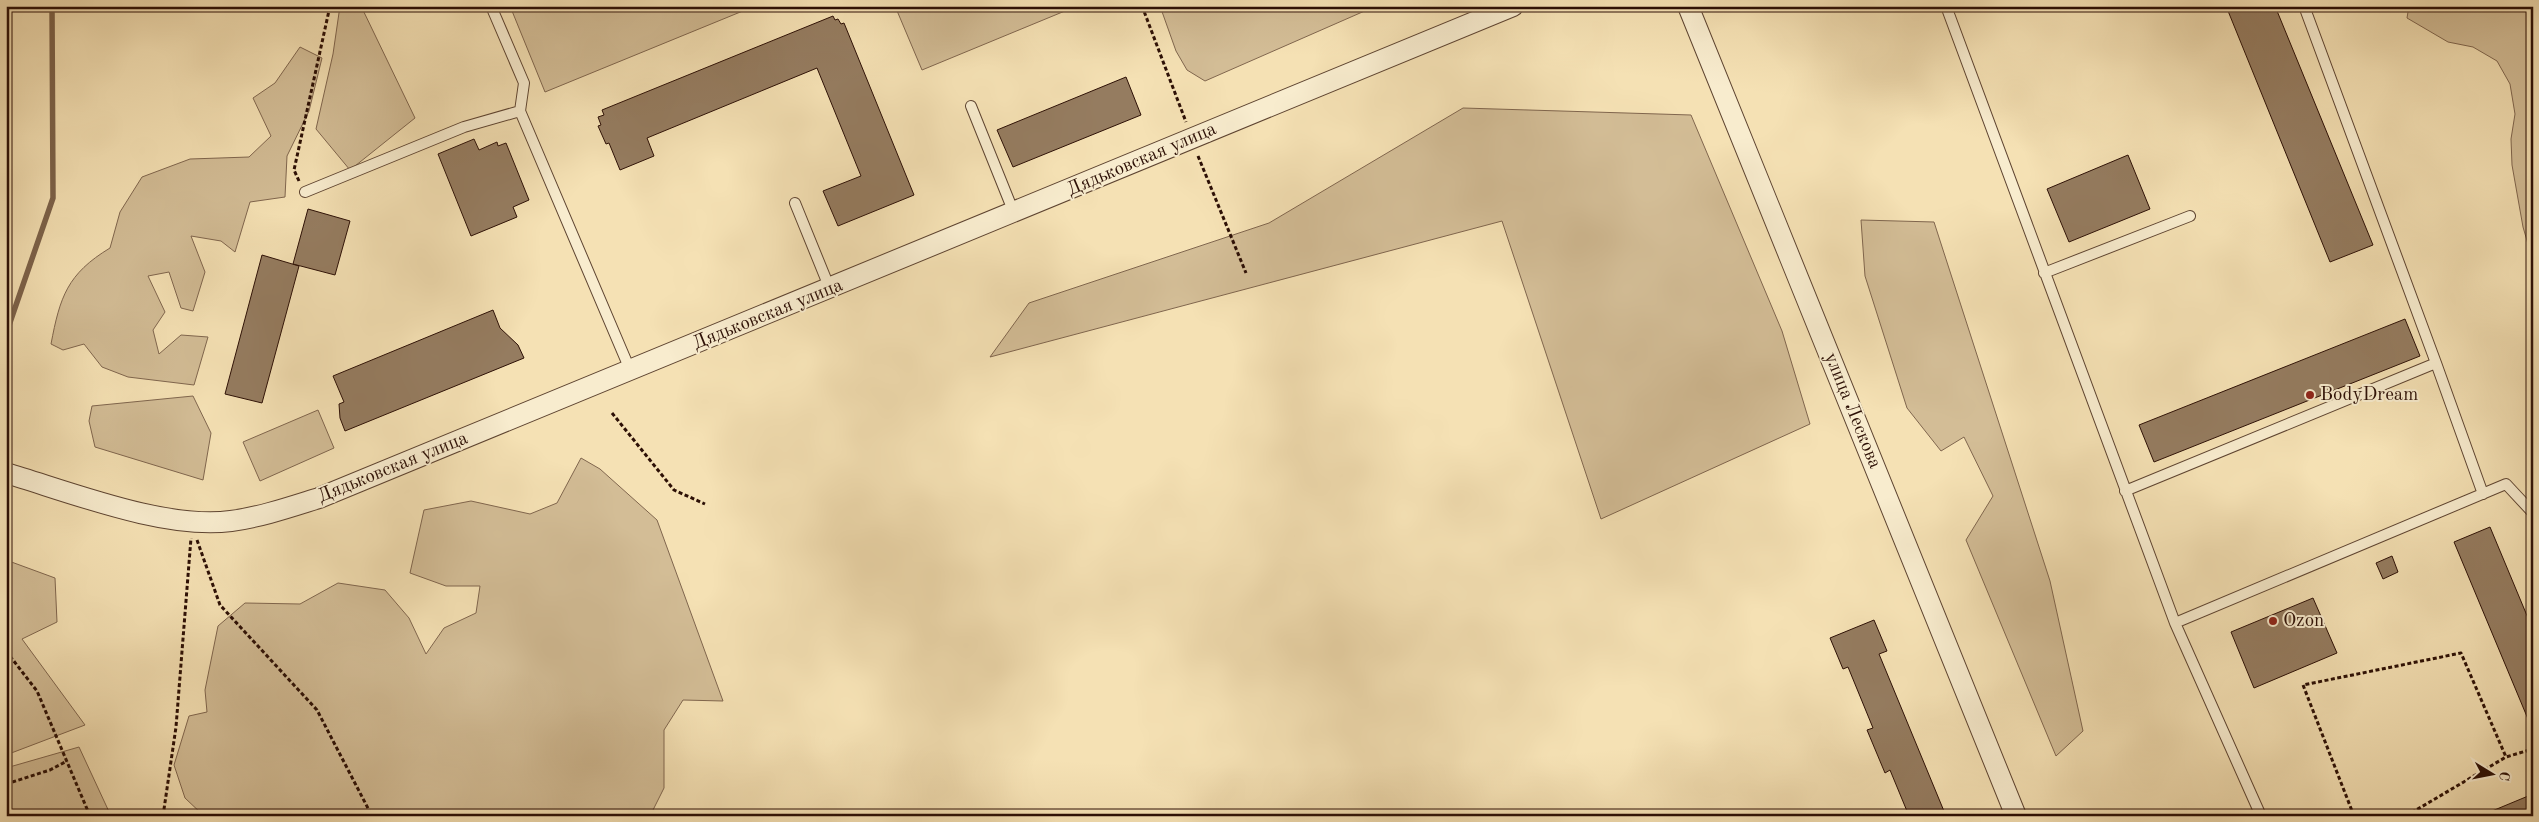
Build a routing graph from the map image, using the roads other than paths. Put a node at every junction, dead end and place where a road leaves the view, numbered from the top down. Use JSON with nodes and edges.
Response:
{"nodes":[{"id":1,"x":491,"y":6,"type":"edge"},
{"id":2,"x":1513,"y":6,"type":"edge"},
{"id":3,"x":1688,"y":6,"type":"edge"},
{"id":4,"x":1946,"y":6,"type":"edge"},
{"id":5,"x":2304,"y":6,"type":"edge"},
{"id":6,"x":971,"y":106,"type":"dead end"},
{"id":7,"x":520,"y":111,"type":"junction"},
{"id":8,"x":305,"y":192,"type":"road end"},
{"id":9,"x":795,"y":203,"type":"dead end"},
{"id":10,"x":1014,"y":213,"type":"junction"},
{"id":11,"x":2190,"y":216,"type":"dead end"},
{"id":12,"x":2044,"y":273,"type":"junction"},
{"id":13,"x":830,"y":289,"type":"junction"},
{"id":14,"x":2436,"y":363,"type":"junction"},
{"id":15,"x":630,"y":372,"type":"junction"},
{"id":16,"x":6,"y":473,"type":"edge"},
{"id":17,"x":2125,"y":491,"type":"junction"},
{"id":18,"x":2483,"y":494,"type":"junction"},
{"id":19,"x":2533,"y":513,"type":"edge"},
{"id":20,"x":2175,"y":623,"type":"junction"},
{"id":21,"x":2016,"y":816,"type":"edge"},
{"id":22,"x":2261,"y":816,"type":"edge"}],
"edges":[{"from":1,"to":7,"type":"lane"},
{"from":2,"to":10,"type":"street","name":"Дядьковская улица"},
{"from":3,"to":21,"type":"street","name":"улица Лескова"},
{"from":4,"to":12,"type":"lane"},
{"from":5,"to":14,"type":"lane"},
{"from":6,"to":10,"type":"lane"},
{"from":7,"to":8,"type":"lane"},
{"from":7,"to":15,"type":"lane"},
{"from":9,"to":13,"type":"lane"},
{"from":10,"to":13,"type":"street","name":"Дядьковская улица"},
{"from":11,"to":12,"type":"lane"},
{"from":12,"to":17,"type":"lane"},
{"from":13,"to":15,"type":"street","name":"Дядьковская улица"},
{"from":14,"to":17,"type":"lane"},
{"from":14,"to":18,"type":"lane"},
{"from":15,"to":16,"type":"street","name":"Дядьковская улица"},
{"from":17,"to":20,"type":"lane"},
{"from":18,"to":19,"type":"lane"},
{"from":18,"to":20,"type":"lane"},
{"from":20,"to":22,"type":"lane"}]}
